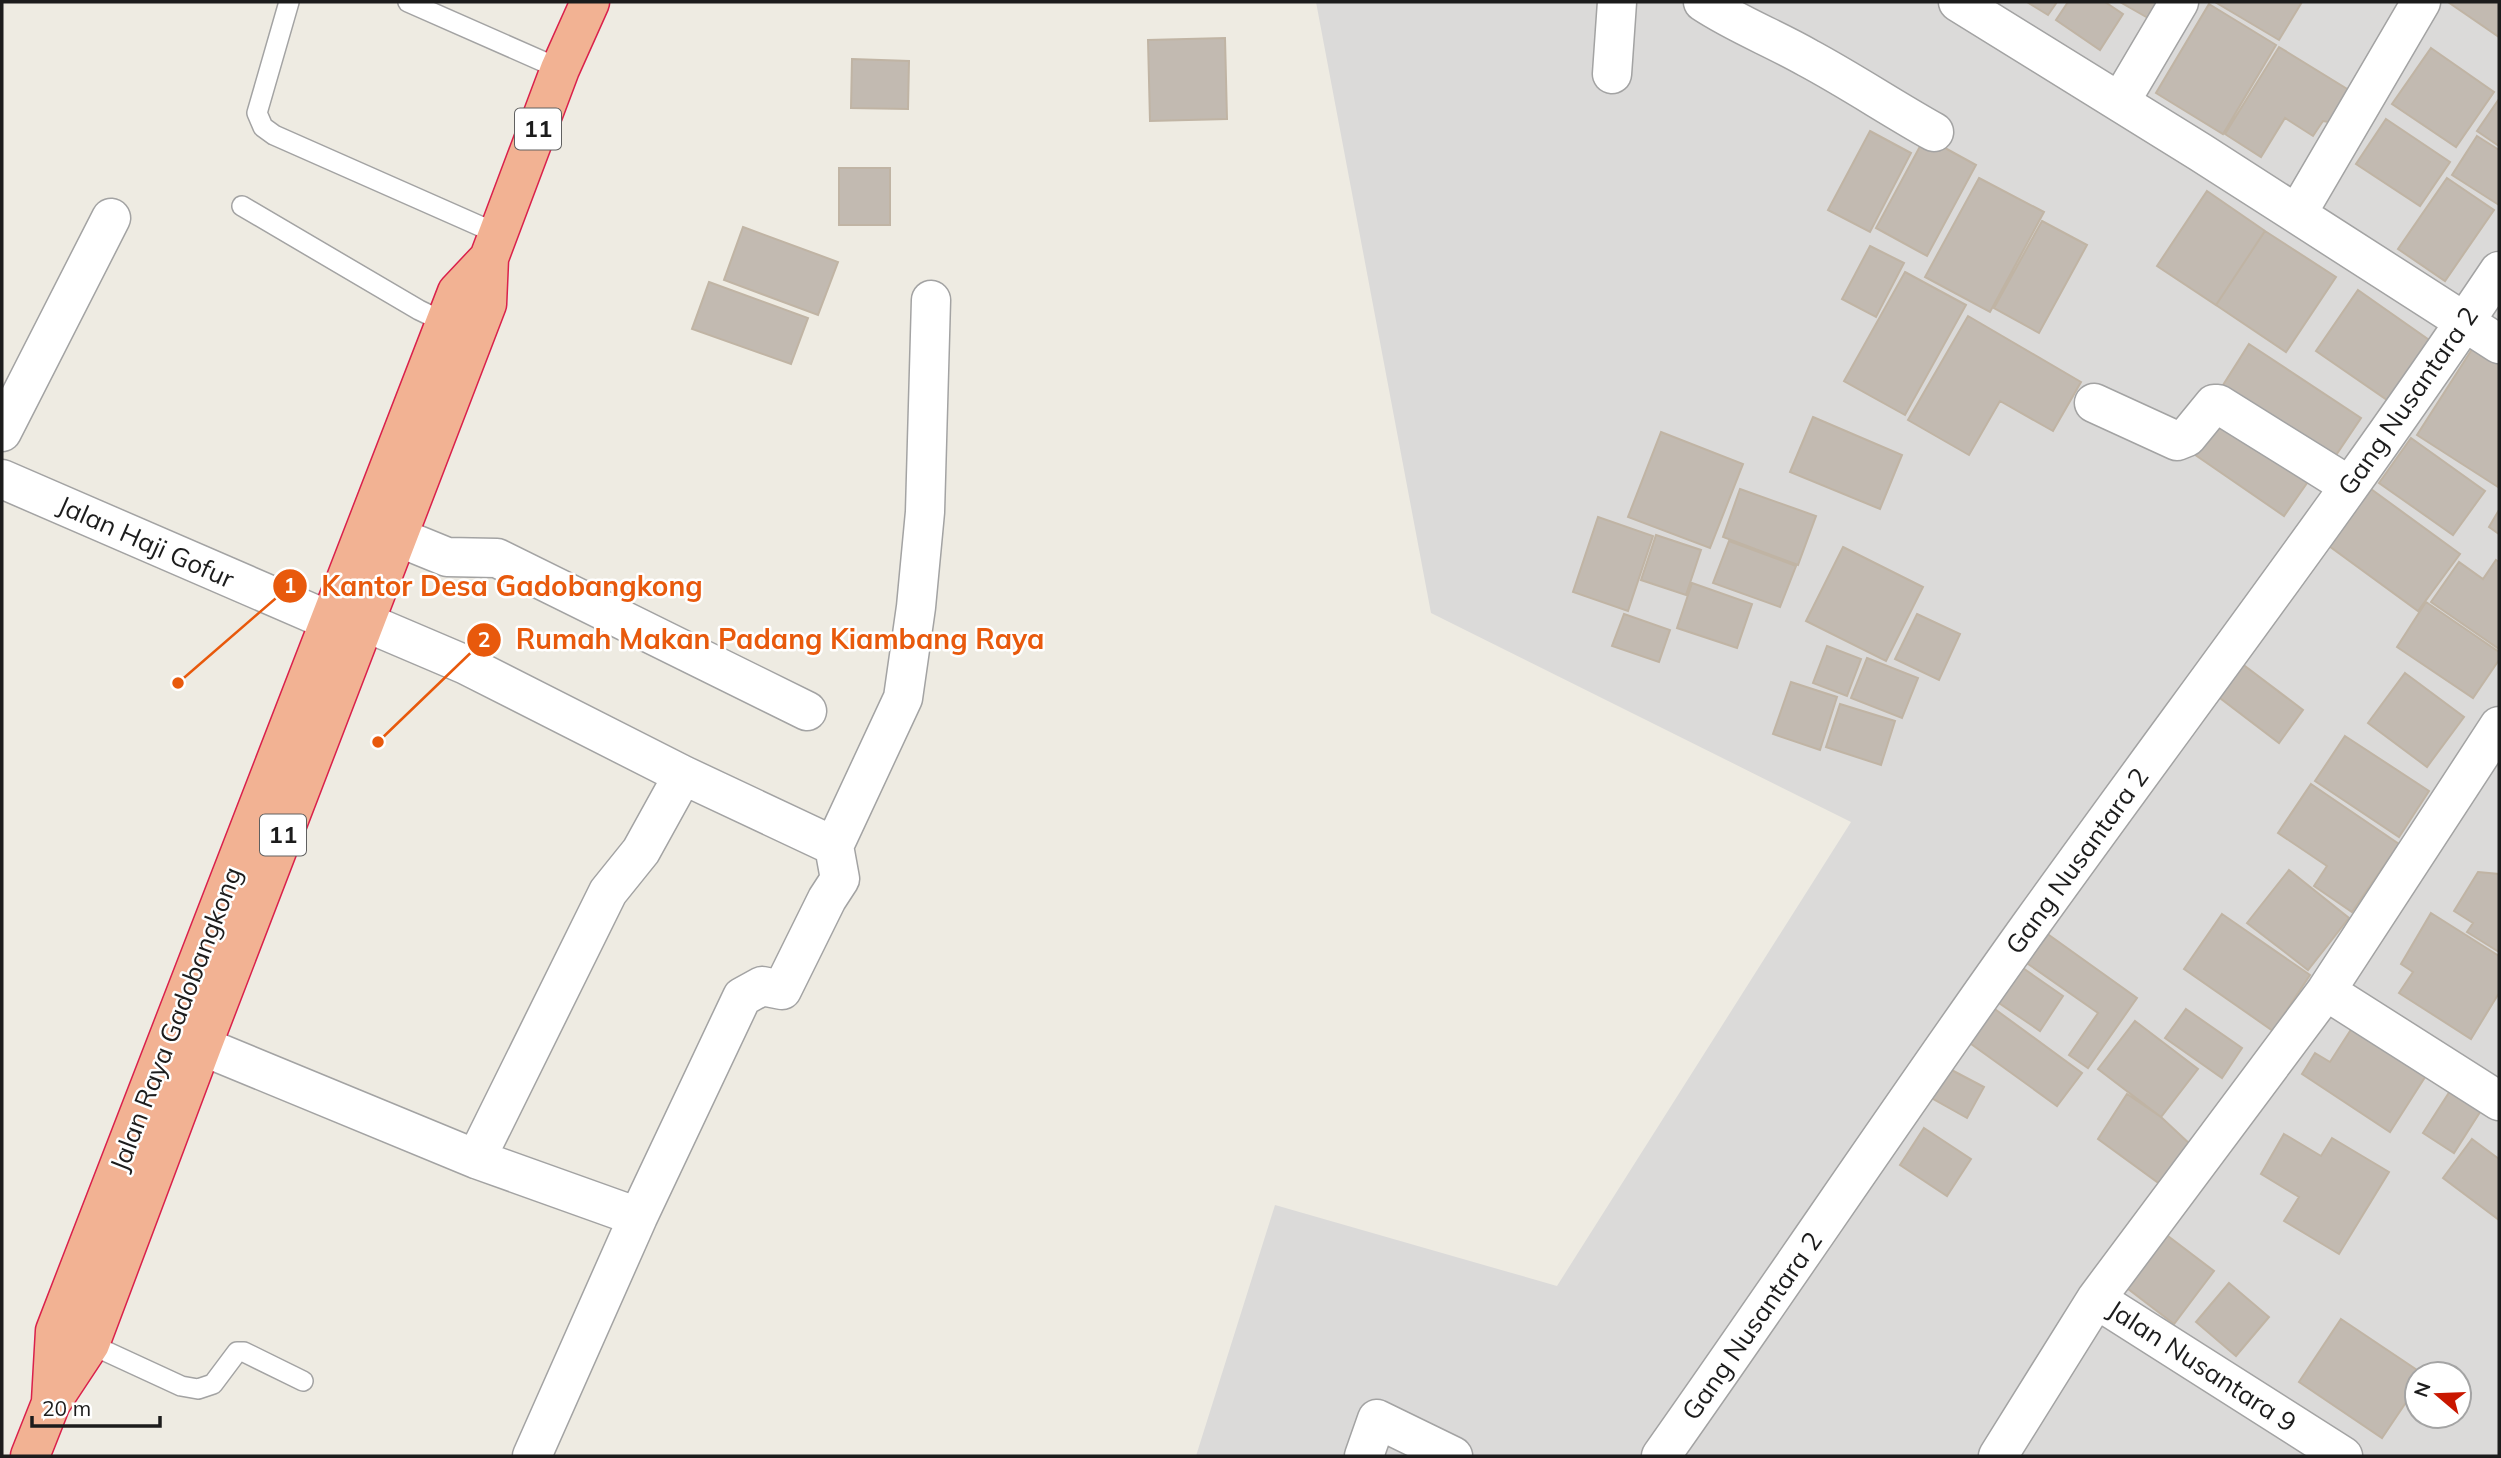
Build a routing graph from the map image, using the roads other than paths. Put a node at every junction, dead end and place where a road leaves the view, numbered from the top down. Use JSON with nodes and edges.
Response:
{"nodes":[{"id":1,"x":289,"y":2,"type":"edge"},
{"id":2,"x":408,"y":2,"type":"edge"},
{"id":3,"x":590,"y":2,"type":"edge"},
{"id":4,"x":1617,"y":2,"type":"edge"},
{"id":5,"x":1703,"y":2,"type":"edge"},
{"id":6,"x":1958,"y":2,"type":"edge"},
{"id":7,"x":2179,"y":2,"type":"edge"},
{"id":8,"x":2421,"y":2,"type":"edge"},
{"id":9,"x":560,"y":69,"type":"junction"},
{"id":10,"x":1612,"y":74,"type":"dead end"},
{"id":11,"x":2120,"y":102,"type":"junction"},
{"id":12,"x":1934,"y":132,"type":"dead end"},
{"id":13,"x":242,"y":206,"type":"dead end"},
{"id":14,"x":2297,"y":214,"type":"junction"},
{"id":15,"x":111,"y":218,"type":"dead end"},
{"id":16,"x":494,"y":246,"type":"junction"},
{"id":17,"x":2499,"y":271,"type":"edge"},
{"id":18,"x":931,"y":300,"type":"dead end"},
{"id":19,"x":2465,"y":322,"type":"junction"},
{"id":20,"x":446,"y":323,"type":"junction"},
{"id":21,"x":2499,"y":344,"type":"edge"},
{"id":22,"x":2094,"y":403,"type":"dead end"},
{"id":23,"x":2,"y":432,"type":"edge"},
{"id":24,"x":2,"y":479,"type":"edge"},
{"id":25,"x":2348,"y":485,"type":"junction"},
{"id":26,"x":398,"y":537,"type":"junction"},
{"id":27,"x":348,"y":622,"type":"junction"},
{"id":28,"x":807,"y":711,"type":"dead end"},
{"id":29,"x":2499,"y":726,"type":"edge"},
{"id":30,"x":683,"y":775,"type":"junction"},
{"id":31,"x":834,"y":846,"type":"junction"},
{"id":32,"x":2326,"y":992,"type":"junction"},
{"id":33,"x":202,"y":1046,"type":"junction"},
{"id":34,"x":2499,"y":1101,"type":"edge"},
{"id":35,"x":476,"y":1159,"type":"junction"},
{"id":36,"x":638,"y":1217,"type":"junction"},
{"id":37,"x":2096,"y":1298,"type":"junction"},
{"id":38,"x":90,"y":1344,"type":"junction"},
{"id":39,"x":303,"y":1381,"type":"dead end"},
{"id":40,"x":51,"y":1403,"type":"junction"},
{"id":41,"x":30,"y":1456,"type":"edge"},
{"id":42,"x":532,"y":1456,"type":"edge"},
{"id":43,"x":1364,"y":1456,"type":"edge"},
{"id":44,"x":1453,"y":1456,"type":"edge"},
{"id":45,"x":1661,"y":1456,"type":"edge"},
{"id":46,"x":1998,"y":1456,"type":"edge"},
{"id":47,"x":2343,"y":1456,"type":"edge"}],
"edges":[{"from":1,"to":16,"type":"lane"},
{"from":2,"to":9,"type":"lane"},
{"from":3,"to":9,"type":"highway","name":"Jalan Raya Gadobangkong","number":"11"},
{"from":4,"to":10,"type":"street"},
{"from":5,"to":12,"type":"street"},
{"from":6,"to":11,"type":"street"},
{"from":7,"to":11,"type":"street"},
{"from":8,"to":14,"type":"street"},
{"from":9,"to":16,"type":"highway","name":"Jalan Raya Gadobangkong","number":"11"},
{"from":11,"to":14,"type":"street"},
{"from":13,"to":20,"type":"lane"},
{"from":14,"to":19,"type":"street"},
{"from":15,"to":23,"type":"street"},
{"from":16,"to":20,"type":"highway","name":"Jalan Raya Gadobangkong","number":"11"},
{"from":16,"to":26,"type":"highway","name":"Jalan Raya Gadobangkong","number":"11"},
{"from":17,"to":19,"type":"street","name":"Gang Nusantara 2"},
{"from":18,"to":31,"type":"street"},
{"from":19,"to":21,"type":"street"},
{"from":19,"to":25,"type":"street","name":"Gang Nusantara 2"},
{"from":20,"to":27,"type":"highway","name":"Jalan Raya Gadobangkong","number":"11"},
{"from":22,"to":25,"type":"street"},
{"from":24,"to":27,"type":"street","name":"Jalan Haji Gofur"},
{"from":25,"to":45,"type":"street","name":"Gang Nusantara 2"},
{"from":26,"to":27,"type":"highway","name":"Jalan Raya Gadobangkong","number":"11"},
{"from":26,"to":28,"type":"street"},
{"from":27,"to":30,"type":"street","name":"Jalan Haji Gofur"},
{"from":27,"to":33,"type":"highway","name":"Jalan Raya Gadobangkong","number":"11"},
{"from":27,"to":40,"type":"highway","name":"Jalan Raya Gadobangkong","number":"11"},
{"from":29,"to":32,"type":"street"},
{"from":30,"to":31,"type":"street","name":"Jalan Haji Gofur"},
{"from":30,"to":35,"type":"street"},
{"from":31,"to":36,"type":"street"},
{"from":32,"to":34,"type":"street"},
{"from":32,"to":37,"type":"street"},
{"from":33,"to":35,"type":"street"},
{"from":33,"to":38,"type":"highway","name":"Jalan Raya Gadobangkong","number":"11"},
{"from":35,"to":36,"type":"street"},
{"from":36,"to":42,"type":"street"},
{"from":37,"to":46,"type":"street"},
{"from":37,"to":47,"type":"street","name":"Jalan Nusantara 9"},
{"from":38,"to":39,"type":"lane"},
{"from":38,"to":40,"type":"highway","name":"Jalan Raya Gadobangkong","number":"11"},
{"from":40,"to":41,"type":"highway","name":"Jalan Raya Gadobangkong","number":"11"},
{"from":43,"to":44,"type":"street"}]}
